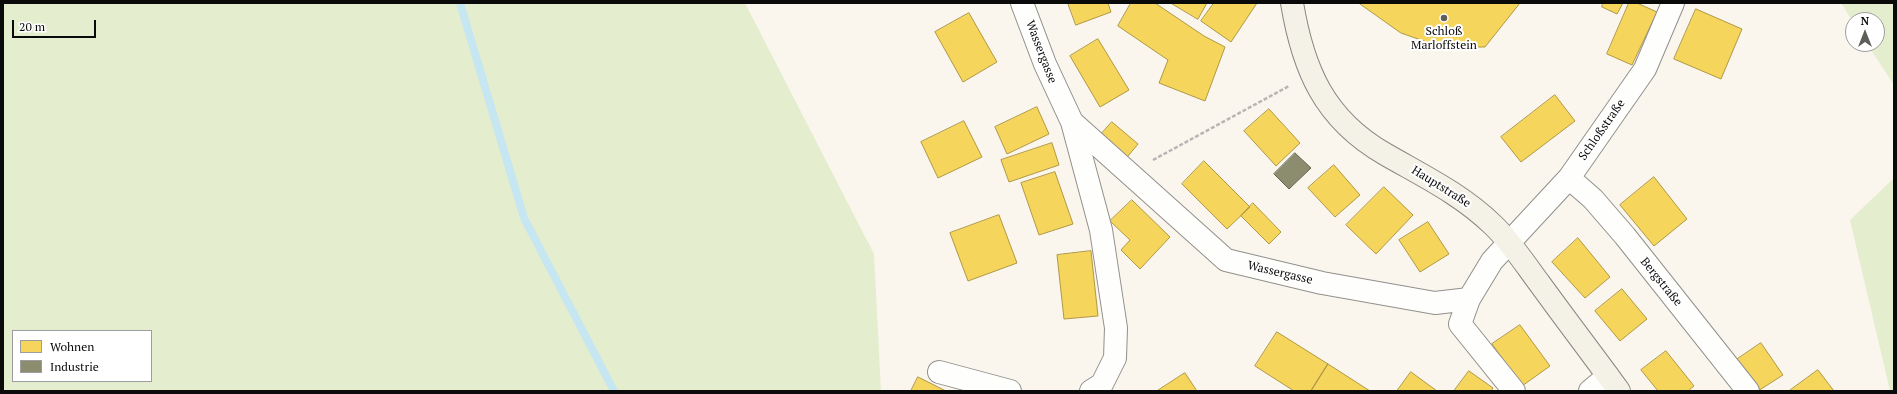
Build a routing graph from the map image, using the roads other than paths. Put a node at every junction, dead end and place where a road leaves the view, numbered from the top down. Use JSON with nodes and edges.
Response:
{"nodes":[{"id":1,"x":1022,"y":3,"type":"edge"},
{"id":2,"x":1292,"y":3,"type":"edge"},
{"id":3,"x":1673,"y":3,"type":"edge"},
{"id":4,"x":1072,"y":122,"type":"junction"},
{"id":5,"x":1569,"y":178,"type":"junction"},
{"id":6,"x":1508,"y":242,"type":"junction"},
{"id":7,"x":1469,"y":299,"type":"junction"},
{"id":8,"x":940,"y":372,"type":"dead end"},
{"id":9,"x":1614,"y":383,"type":"edge"},
{"id":10,"x":1010,"y":391,"type":"edge"},
{"id":11,"x":1090,"y":391,"type":"edge"},
{"id":12,"x":1514,"y":391,"type":"edge"},
{"id":13,"x":1590,"y":391,"type":"edge"},
{"id":14,"x":1748,"y":391,"type":"edge"}],
"edges":[{"from":1,"to":4,"type":"street","name":"Wassergasse"},
{"from":2,"to":6,"type":"main road","name":"Hauptstraße"},
{"from":3,"to":5,"type":"street","name":"Schloßstraße"},
{"from":4,"to":7,"type":"street","name":"Wassergasse"},
{"from":4,"to":11,"type":"street","name":"Wassergasse"},
{"from":5,"to":6,"type":"street","name":"Schloßstraße"},
{"from":5,"to":14,"type":"street","name":"Bergstraße"},
{"from":6,"to":7,"type":"street"},
{"from":6,"to":9,"type":"main road","name":"Hauptstraße"},
{"from":7,"to":12,"type":"street"},
{"from":8,"to":10,"type":"street"},
{"from":9,"to":13,"type":"street"}]}
